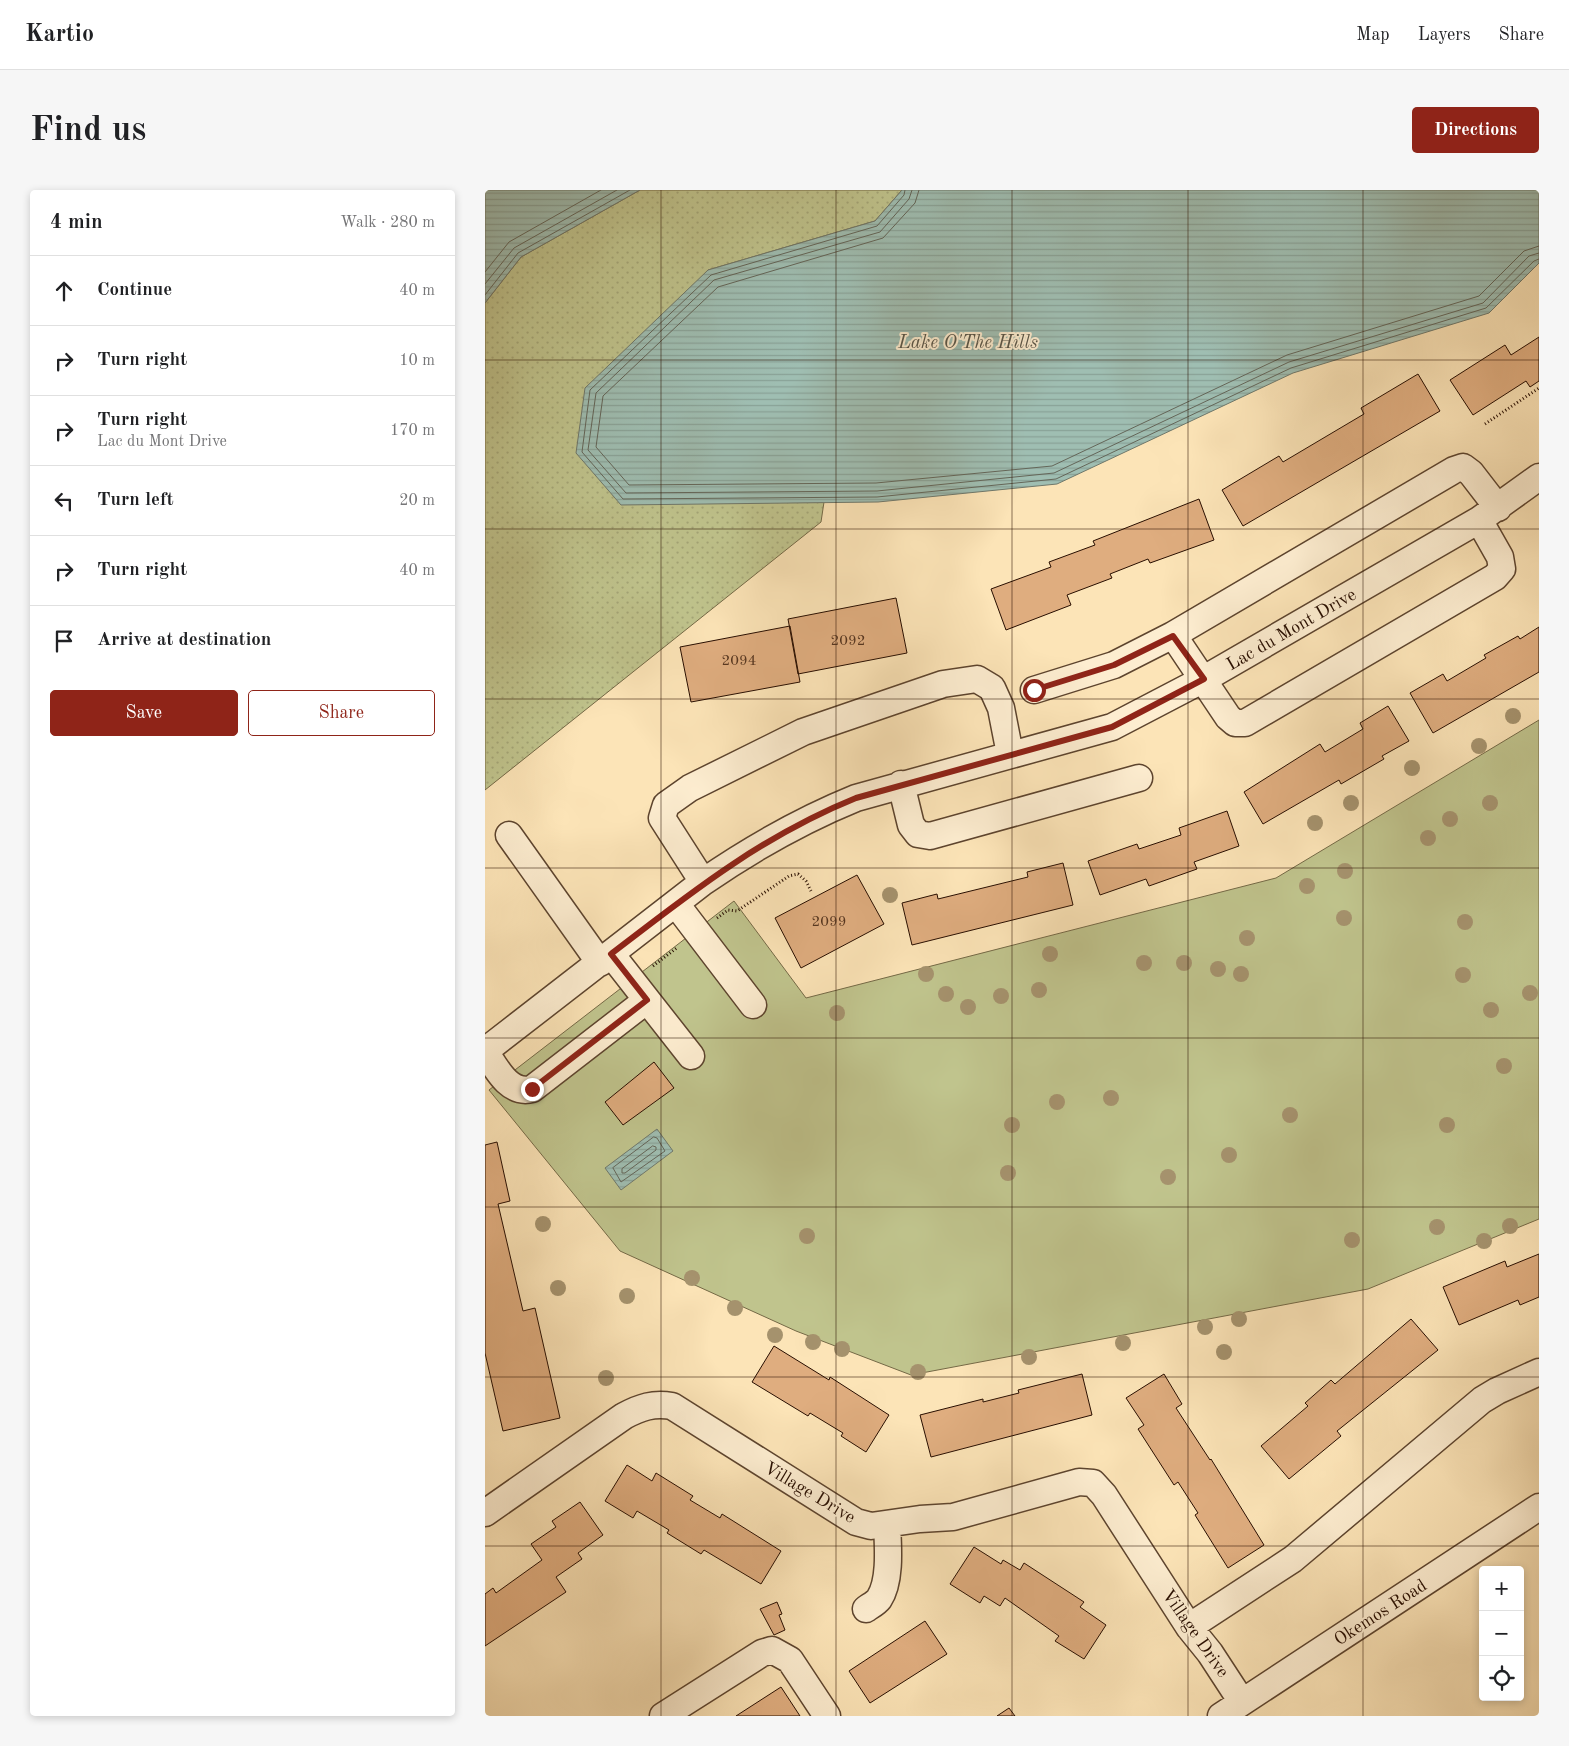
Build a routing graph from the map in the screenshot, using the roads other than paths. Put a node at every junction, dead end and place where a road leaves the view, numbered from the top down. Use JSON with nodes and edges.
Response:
{"nodes":[{"id":1,"x":1539,"y":477,"type":"edge"},
{"id":2,"x":1488,"y":514,"type":"junction"},
{"id":3,"x":1173,"y":636,"type":"junction"},
{"id":4,"x":1204,"y":679,"type":"junction"},
{"id":5,"x":1034,"y":690,"type":"dead end"},
{"id":6,"x":1010,"y":754,"type":"junction"},
{"id":7,"x":1139,"y":778,"type":"dead end"},
{"id":8,"x":901,"y":784,"type":"junction"},
{"id":9,"x":509,"y":835,"type":"dead end"},
{"id":10,"x":703,"y":882,"type":"junction"},
{"id":11,"x":676,"y":904,"type":"junction"},
{"id":12,"x":606,"y":958,"type":"junction"},
{"id":13,"x":647,"y":1000,"type":"junction"},
{"id":14,"x":753,"y":1005,"type":"dead end"},
{"id":15,"x":485,"y":1051,"type":"edge"},
{"id":16,"x":691,"y":1056,"type":"dead end"},
{"id":17,"x":1539,"y":1372,"type":"edge"},
{"id":18,"x":1539,"y":1507,"type":"edge"},
{"id":19,"x":485,"y":1513,"type":"edge"},
{"id":20,"x":887,"y":1526,"type":"junction"},
{"id":21,"x":866,"y":1609,"type":"dead end"},
{"id":22,"x":1189,"y":1626,"type":"junction"},
{"id":23,"x":1242,"y":1702,"type":"junction"},
{"id":24,"x":663,"y":1716,"type":"edge"},
{"id":25,"x":827,"y":1716,"type":"edge"},
{"id":26,"x":1221,"y":1716,"type":"edge"}],
"edges":[{"from":1,"to":2,"type":"street","name":"Lac du Mont Drive"},
{"from":2,"to":3,"type":"street"},
{"from":2,"to":4,"type":"street","name":"Lac du Mont Drive"},
{"from":2,"to":4,"type":"street"},
{"from":3,"to":4,"type":"street"},
{"from":3,"to":5,"type":"street"},
{"from":4,"to":6,"type":"street","name":"Lac du Mont Drive"},
{"from":6,"to":8,"type":"street","name":"Lac du Mont Drive"},
{"from":6,"to":10,"type":"street"},
{"from":7,"to":8,"type":"street"},
{"from":8,"to":10,"type":"street","name":"Lac du Mont Drive"},
{"from":9,"to":12,"type":"street"},
{"from":10,"to":11,"type":"street","name":"Lac du Mont Drive"},
{"from":11,"to":12,"type":"street","name":"Lac du Mont Drive"},
{"from":11,"to":14,"type":"street"},
{"from":12,"to":13,"type":"street"},
{"from":12,"to":15,"type":"street","name":"Lac du Mont Drive"},
{"from":13,"to":15,"type":"street"},
{"from":13,"to":16,"type":"street"},
{"from":17,"to":22,"type":"street"},
{"from":18,"to":23,"type":"street","name":"Okemos Road"},
{"from":19,"to":20,"type":"street","name":"Village Drive"},
{"from":20,"to":21,"type":"street"},
{"from":20,"to":22,"type":"street","name":"Village Drive"},
{"from":22,"to":23,"type":"street","name":"Village Drive"},
{"from":23,"to":26,"type":"street","name":"Okemos Road"},
{"from":24,"to":25,"type":"street"}]}
